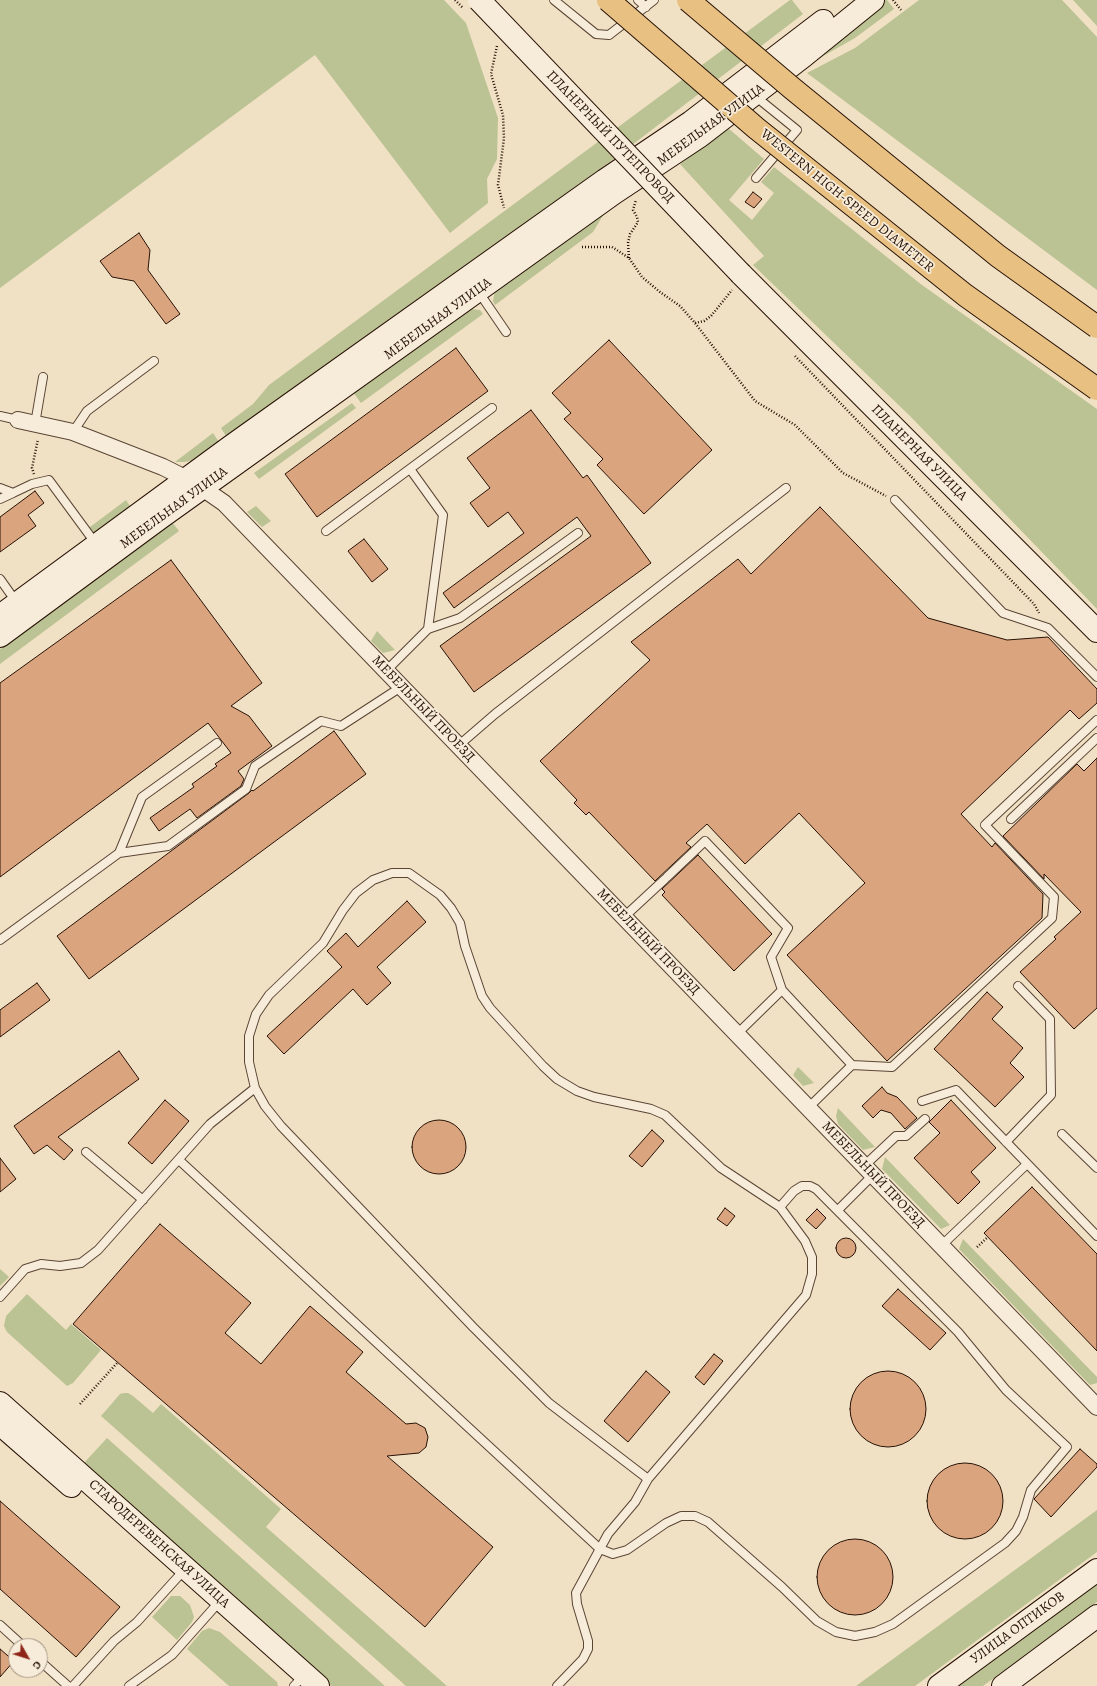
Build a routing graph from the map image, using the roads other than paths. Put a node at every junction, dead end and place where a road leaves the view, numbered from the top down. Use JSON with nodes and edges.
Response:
{"nodes":[{"id":1,"x":479,"y":0,"type":"edge"},
{"id":2,"x":554,"y":0,"type":"edge"},
{"id":3,"x":608,"y":0,"type":"edge"},
{"id":4,"x":638,"y":0,"type":"edge"},
{"id":5,"x":654,"y":0,"type":"edge"},
{"id":6,"x":688,"y":0,"type":"edge"},
{"id":7,"x":849,"y":0,"type":"edge"},
{"id":8,"x":873,"y":0,"type":"edge"},
{"id":9,"x":646,"y":7,"type":"junction"},
{"id":10,"x":754,"y":95,"type":"junction"},
{"id":11,"x":756,"y":178,"type":"dead end"},
{"id":12,"x":473,"y":284,"type":"junction"},
{"id":13,"x":734,"y":285,"type":"joint"},
{"id":14,"x":1097,"y":327,"type":"edge"},
{"id":15,"x":506,"y":332,"type":"dead end"},
{"id":16,"x":154,"y":361,"type":"dead end"},
{"id":17,"x":43,"y":377,"type":"dead end"},
{"id":18,"x":1097,"y":389,"type":"edge"},
{"id":19,"x":492,"y":408,"type":"dead end"},
{"id":20,"x":0,"y":416,"type":"edge"},
{"id":21,"x":18,"y":420,"type":"joint"},
{"id":22,"x":37,"y":428,"type":"junction"},
{"id":23,"x":73,"y":432,"type":"junction"},
{"id":24,"x":410,"y":469,"type":"junction"},
{"id":25,"x":195,"y":483,"type":"junction"},
{"id":26,"x":0,"y":488,"type":"edge"},
{"id":27,"x":786,"y":488,"type":"dead end"},
{"id":28,"x":13,"y":493,"type":"junction"},
{"id":29,"x":0,"y":500,"type":"edge"},
{"id":30,"x":895,"y":500,"type":"road end"},
{"id":31,"x":326,"y":531,"type":"dead end"},
{"id":32,"x":578,"y":533,"type":"dead end"},
{"id":33,"x":101,"y":552,"type":"junction"},
{"id":34,"x":0,"y":579,"type":"edge"},
{"id":35,"x":22,"y":610,"type":"junction"},
{"id":36,"x":0,"y":616,"type":"edge"},
{"id":37,"x":428,"y":630,"type":"junction"},
{"id":38,"x":1097,"y":631,"type":"edge"},
{"id":39,"x":0,"y":636,"type":"edge"},
{"id":40,"x":386,"y":671,"type":"junction"},
{"id":41,"x":1097,"y":677,"type":"edge"},
{"id":42,"x":401,"y":687,"type":"junction"},
{"id":43,"x":1097,"y":720,"type":"edge"},
{"id":44,"x":1097,"y":738,"type":"edge"},
{"id":45,"x":216,"y":743,"type":"dead end"},
{"id":46,"x":458,"y":746,"type":"junction"},
{"id":47,"x":1011,"y":819,"type":"dead end"},
{"id":48,"x":119,"y":852,"type":"junction"},
{"id":49,"x":624,"y":917,"type":"junction"},
{"id":50,"x":0,"y":940,"type":"edge"},
{"id":51,"x":1018,"y":986,"type":"dead end"},
{"id":52,"x":782,"y":990,"type":"junction"},
{"id":53,"x":737,"y":1034,"type":"junction"},
{"id":54,"x":852,"y":1065,"type":"junction"},
{"id":55,"x":255,"y":1088,"type":"junction"},
{"id":56,"x":922,"y":1101,"type":"dead end"},
{"id":57,"x":808,"y":1108,"type":"junction"},
{"id":58,"x":925,"y":1119,"type":"dead end"},
{"id":59,"x":1062,"y":1134,"type":"dead end"},
{"id":60,"x":1006,"y":1142,"type":"junction"},
{"id":61,"x":86,"y":1152,"type":"dead end"},
{"id":62,"x":179,"y":1160,"type":"junction"},
{"id":63,"x":1027,"y":1164,"type":"junction"},
{"id":64,"x":1097,"y":1168,"type":"edge"},
{"id":65,"x":869,"y":1171,"type":"junction"},
{"id":66,"x":143,"y":1200,"type":"junction"},
{"id":67,"x":780,"y":1206,"type":"junction"},
{"id":68,"x":838,"y":1210,"type":"junction"},
{"id":69,"x":1097,"y":1236,"type":"edge"},
{"id":70,"x":942,"y":1246,"type":"junction"},
{"id":71,"x":0,"y":1297,"type":"edge"},
{"id":72,"x":1096,"y":1402,"type":"edge"},
{"id":73,"x":0,"y":1403,"type":"edge"},
{"id":74,"x":0,"y":1424,"type":"edge"},
{"id":75,"x":648,"y":1480,"type":"junction"},
{"id":76,"x":600,"y":1549,"type":"junction"},
{"id":77,"x":1097,"y":1570,"type":"edge"},
{"id":78,"x":181,"y":1574,"type":"junction"},
{"id":79,"x":216,"y":1606,"type":"junction"},
{"id":80,"x":1097,"y":1616,"type":"edge"},
{"id":81,"x":0,"y":1625,"type":"edge"},
{"id":82,"x":14,"y":1638,"type":"edge"},
{"id":83,"x":48,"y":1668,"type":"edge"},
{"id":84,"x":301,"y":1683,"type":"edge"},
{"id":85,"x":68,"y":1686,"type":"edge"},
{"id":86,"x":73,"y":1686,"type":"edge"},
{"id":87,"x":129,"y":1686,"type":"edge"},
{"id":88,"x":557,"y":1686,"type":"edge"},
{"id":89,"x":939,"y":1686,"type":"edge"},
{"id":90,"x":1003,"y":1686,"type":"edge"}],
"edges":[{"from":1,"to":13,"type":"street","name":"ПЛАНЕРНЫЙ ПУТЕПРОВОД","bridge":true},
{"from":2,"to":9,"type":"lane"},
{"from":3,"to":18,"type":"highway","name":"WESTERN HIGH-SPEED DIAMETER","bridge":true},
{"from":4,"to":9,"type":"lane"},
{"from":5,"to":9,"type":"lane"},
{"from":6,"to":14,"type":"highway","bridge":true},
{"from":7,"to":12,"type":"street","name":"МЕБЕЛЬНАЯ УЛИЦА"},
{"from":8,"to":10,"type":"street","name":"МЕБЕЛЬНАЯ УЛИЦА"},
{"from":10,"to":11,"type":"lane"},
{"from":10,"to":12,"type":"street","name":"МЕБЕЛЬНАЯ УЛИЦА"},
{"from":12,"to":15,"type":"lane"},
{"from":12,"to":25,"type":"street","name":"МЕБЕЛЬНАЯ УЛИЦА"},
{"from":13,"to":38,"type":"street","name":"ПЛАНЕРНАЯ УЛИЦА"},
{"from":16,"to":23,"type":"lane"},
{"from":17,"to":22,"type":"lane"},
{"from":19,"to":24,"type":"lane"},
{"from":20,"to":21,"type":"lane"},
{"from":21,"to":22,"type":"street","name":"МЕБЕЛЬНЫЙ ПРОЕЗД"},
{"from":22,"to":23,"type":"street","name":"МЕБЕЛЬНЫЙ ПРОЕЗД"},
{"from":23,"to":25,"type":"street","name":"МЕБЕЛЬНЫЙ ПРОЕЗД"},
{"from":24,"to":31,"type":"lane"},
{"from":24,"to":37,"type":"lane"},
{"from":25,"to":33,"type":"street","name":"МЕБЕЛЬНАЯ УЛИЦА"},
{"from":25,"to":40,"type":"street","name":"МЕБЕЛЬНЫЙ ПРОЕЗД"},
{"from":26,"to":28,"type":"lane"},
{"from":27,"to":46,"type":"lane"},
{"from":28,"to":29,"type":"lane"},
{"from":28,"to":33,"type":"lane"},
{"from":30,"to":41,"type":"lane"},
{"from":32,"to":37,"type":"lane"},
{"from":33,"to":35,"type":"street","name":"МЕБЕЛЬНАЯ УЛИЦА"},
{"from":34,"to":35,"type":"lane"},
{"from":35,"to":36,"type":"street","name":"МЕБЕЛЬНАЯ УЛИЦА"},
{"from":35,"to":39,"type":"street","name":"МЕБЕЛЬНАЯ УЛИЦА"},
{"from":37,"to":40,"type":"lane"},
{"from":40,"to":42,"type":"street","name":"МЕБЕЛЬНЫЙ ПРОЕЗД"},
{"from":42,"to":46,"type":"street","name":"МЕБЕЛЬНЫЙ ПРОЕЗД"},
{"from":42,"to":48,"type":"lane"},
{"from":43,"to":54,"type":"lane"},
{"from":44,"to":47,"type":"lane"},
{"from":45,"to":48,"type":"lane"},
{"from":46,"to":49,"type":"street","name":"МЕБЕЛЬНЫЙ ПРОЕЗД"},
{"from":48,"to":50,"type":"lane"},
{"from":49,"to":52,"type":"lane"},
{"from":49,"to":53,"type":"street","name":"МЕБЕЛЬНЫЙ ПРОЕЗД"},
{"from":51,"to":60,"type":"lane"},
{"from":52,"to":53,"type":"lane"},
{"from":52,"to":54,"type":"lane"},
{"from":53,"to":57,"type":"street","name":"МЕБЕЛЬНЫЙ ПРОЕЗД"},
{"from":54,"to":57,"type":"lane"},
{"from":55,"to":62,"type":"lane"},
{"from":55,"to":67,"type":"lane"},
{"from":55,"to":75,"type":"lane"},
{"from":56,"to":60,"type":"lane"},
{"from":57,"to":65,"type":"street","name":"МЕБЕЛЬНЫЙ ПРОЕЗД"},
{"from":58,"to":65,"type":"lane"},
{"from":59,"to":64,"type":"lane"},
{"from":60,"to":63,"type":"lane"},
{"from":61,"to":66,"type":"lane"},
{"from":62,"to":66,"type":"lane"},
{"from":62,"to":76,"type":"lane"},
{"from":63,"to":69,"type":"lane"},
{"from":63,"to":70,"type":"lane"},
{"from":65,"to":68,"type":"lane"},
{"from":65,"to":70,"type":"street","name":"МЕБЕЛЬНЫЙ ПРОЕЗД"},
{"from":66,"to":71,"type":"lane"},
{"from":67,"to":68,"type":"lane"},
{"from":67,"to":75,"type":"lane"},
{"from":68,"to":76,"type":"lane"},
{"from":70,"to":72,"type":"street","name":"МЕБЕЛЬНЫЙ ПРОЕЗД"},
{"from":73,"to":78,"type":"street","name":"СТАРОДЕРЕВЕНСКАЯ УЛИЦА"},
{"from":74,"to":78,"type":"street","name":"СТАРОДЕРЕВЕНСКАЯ УЛИЦА"},
{"from":75,"to":76,"type":"lane"},
{"from":76,"to":88,"type":"lane"},
{"from":77,"to":89,"type":"street","name":"УЛИЦА ОПТИКОВ"},
{"from":78,"to":79,"type":"street","name":"СТАРОДЕРЕВЕНСКАЯ УЛИЦА"},
{"from":78,"to":86,"type":"lane"},
{"from":79,"to":84,"type":"street","name":"СТАРОДЕРЕВЕНСКАЯ УЛИЦА"},
{"from":79,"to":87,"type":"lane"},
{"from":80,"to":90,"type":"street"},
{"from":81,"to":82,"type":"lane"},
{"from":83,"to":85,"type":"lane"}]}
